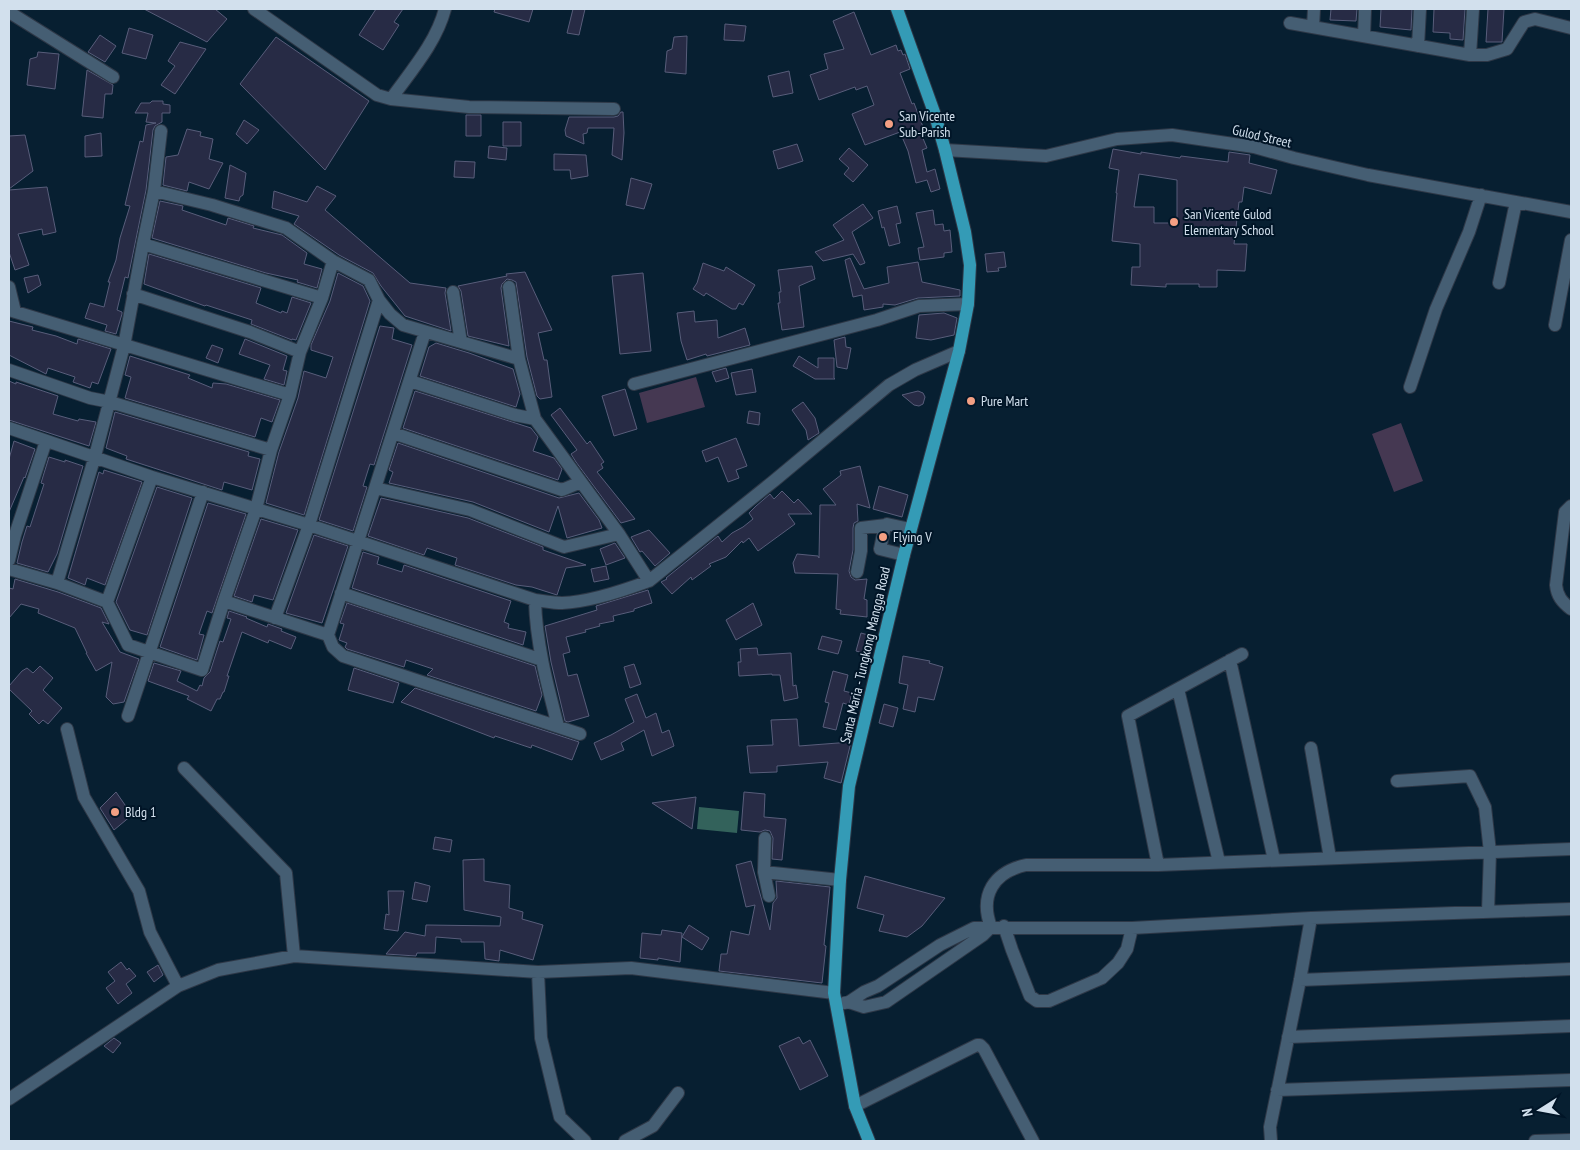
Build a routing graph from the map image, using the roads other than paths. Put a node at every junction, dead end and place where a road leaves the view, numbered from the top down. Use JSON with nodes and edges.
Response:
{"nodes":[{"id":1,"x":254,"y":9,"type":"edge"},
{"id":2,"x":445,"y":9,"type":"edge"},
{"id":3,"x":897,"y":9,"type":"edge"},
{"id":4,"x":1314,"y":9,"type":"edge"},
{"id":5,"x":1366,"y":9,"type":"edge"},
{"id":6,"x":1420,"y":9,"type":"edge"},
{"id":7,"x":1472,"y":9,"type":"edge"},
{"id":8,"x":9,"y":12,"type":"edge"},
{"id":9,"x":1535,"y":14,"type":"edge"},
{"id":10,"x":1290,"y":24,"type":"dead end"},
{"id":11,"x":1313,"y":27,"type":"junction"},
{"id":12,"x":1571,"y":28,"type":"edge"},
{"id":13,"x":1364,"y":36,"type":"junction"},
{"id":14,"x":1418,"y":46,"type":"junction"},
{"id":15,"x":1470,"y":55,"type":"junction"},
{"id":16,"x":113,"y":77,"type":"dead end"},
{"id":17,"x":391,"y":98,"type":"junction"},
{"id":18,"x":614,"y":109,"type":"dead end"},
{"id":19,"x":161,"y":131,"type":"dead end"},
{"id":20,"x":945,"y":150,"type":"junction"},
{"id":21,"x":154,"y":191,"type":"junction"},
{"id":22,"x":1481,"y":195,"type":"junction"},
{"id":23,"x":1516,"y":202,"type":"junction"},
{"id":24,"x":1571,"y":212,"type":"edge"},
{"id":25,"x":1571,"y":240,"type":"edge"},
{"id":26,"x":144,"y":244,"type":"junction"},
{"id":27,"x":333,"y":261,"type":"junction"},
{"id":28,"x":1499,"y":283,"type":"dead end"},
{"id":29,"x":9,"y":286,"type":"edge"},
{"id":30,"x":509,"y":287,"type":"dead end"},
{"id":31,"x":453,"y":292,"type":"dead end"},
{"id":32,"x":133,"y":294,"type":"junction"},
{"id":33,"x":322,"y":298,"type":"junction"},
{"id":34,"x":379,"y":300,"type":"junction"},
{"id":35,"x":968,"y":304,"type":"junction"},
{"id":36,"x":12,"y":311,"type":"edge"},
{"id":37,"x":1555,"y":325,"type":"dead end"},
{"id":38,"x":426,"y":332,"type":"junction"},
{"id":39,"x":461,"y":342,"type":"junction"},
{"id":40,"x":124,"y":346,"type":"junction"},
{"id":41,"x":959,"y":351,"type":"junction"},
{"id":42,"x":300,"y":352,"type":"junction"},
{"id":43,"x":519,"y":359,"type":"junction"},
{"id":44,"x":9,"y":370,"type":"edge"},
{"id":45,"x":410,"y":381,"type":"junction"},
{"id":46,"x":634,"y":384,"type":"dead end"},
{"id":47,"x":1410,"y":387,"type":"dead end"},
{"id":48,"x":290,"y":395,"type":"junction"},
{"id":49,"x":110,"y":402,"type":"junction"},
{"id":50,"x":535,"y":419,"type":"junction"},
{"id":51,"x":9,"y":428,"type":"edge"},
{"id":52,"x":393,"y":433,"type":"junction"},
{"id":53,"x":46,"y":441,"type":"junction"},
{"id":54,"x":271,"y":450,"type":"junction"},
{"id":55,"x":95,"y":456,"type":"junction"},
{"id":56,"x":152,"y":477,"type":"junction"},
{"id":57,"x":581,"y":482,"type":"junction"},
{"id":58,"x":375,"y":488,"type":"junction"},
{"id":59,"x":203,"y":492,"type":"junction"},
{"id":60,"x":1571,"y":506,"type":"edge"},
{"id":61,"x":256,"y":510,"type":"junction"},
{"id":62,"x":309,"y":525,"type":"junction"},
{"id":63,"x":886,"y":525,"type":"junction"},
{"id":64,"x":910,"y":529,"type":"junction"},
{"id":65,"x":619,"y":534,"type":"junction"},
{"id":66,"x":359,"y":542,"type":"junction"},
{"id":67,"x":881,"y":550,"type":"junction"},
{"id":68,"x":861,"y":551,"type":"junction"},
{"id":69,"x":904,"y":555,"type":"junction"},
{"id":70,"x":9,"y":560,"type":"edge"},
{"id":71,"x":9,"y":569,"type":"edge"},
{"id":72,"x":857,"y":572,"type":"dead end"},
{"id":73,"x":649,"y":581,"type":"junction"},
{"id":74,"x":56,"y":583,"type":"junction"},
{"id":75,"x":341,"y":593,"type":"junction"},
{"id":76,"x":535,"y":600,"type":"junction"},
{"id":77,"x":224,"y":601,"type":"junction"},
{"id":78,"x":107,"y":602,"type":"junction"},
{"id":79,"x":1571,"y":609,"type":"edge"},
{"id":80,"x":275,"y":618,"type":"junction"},
{"id":81,"x":328,"y":635,"type":"junction"},
{"id":82,"x":149,"y":652,"type":"junction"},
{"id":83,"x":1242,"y":654,"type":"dead end"},
{"id":84,"x":542,"y":660,"type":"junction"},
{"id":85,"x":1230,"y":660,"type":"junction"},
{"id":86,"x":1178,"y":689,"type":"junction"},
{"id":87,"x":128,"y":716,"type":"dead end"},
{"id":88,"x":558,"y":726,"type":"junction"},
{"id":89,"x":67,"y":729,"type":"dead end"},
{"id":90,"x":580,"y":734,"type":"dead end"},
{"id":91,"x":1311,"y":748,"type":"dead end"},
{"id":92,"x":184,"y":768,"type":"dead end"},
{"id":93,"x":1396,"y":781,"type":"dead end"},
{"id":94,"x":765,"y":838,"type":"dead end"},
{"id":95,"x":1571,"y":849,"type":"edge"},
{"id":96,"x":1490,"y":852,"type":"junction"},
{"id":97,"x":1330,"y":858,"type":"junction"},
{"id":98,"x":1274,"y":860,"type":"junction"},
{"id":99,"x":1219,"y":862,"type":"junction"},
{"id":100,"x":1158,"y":865,"type":"junction"},
{"id":101,"x":764,"y":872,"type":"junction"},
{"id":102,"x":840,"y":880,"type":"junction"},
{"id":103,"x":769,"y":896,"type":"dead end"},
{"id":104,"x":1571,"y":909,"type":"edge"},
{"id":105,"x":1488,"y":912,"type":"junction"},
{"id":106,"x":1311,"y":918,"type":"junction"},
{"id":107,"x":998,"y":927,"type":"junction"},
{"id":108,"x":1132,"y":928,"type":"junction"},
{"id":109,"x":294,"y":956,"type":"junction"},
{"id":110,"x":1571,"y":969,"type":"edge"},
{"id":111,"x":538,"y":972,"type":"junction"},
{"id":112,"x":1300,"y":980,"type":"junction"},
{"id":113,"x":178,"y":986,"type":"junction"},
{"id":114,"x":835,"y":998,"type":"junction"},
{"id":115,"x":849,"y":1002,"type":"junction"},
{"id":116,"x":1571,"y":1026,"type":"edge"},
{"id":117,"x":1288,"y":1037,"type":"junction"},
{"id":118,"x":1571,"y":1080,"type":"edge"},
{"id":119,"x":1277,"y":1090,"type":"junction"},
{"id":120,"x":678,"y":1093,"type":"dead end"},
{"id":121,"x":9,"y":1099,"type":"edge"},
{"id":122,"x":855,"y":1106,"type":"junction"},
{"id":123,"x":1029,"y":1140,"type":"edge"},
{"id":124,"x":1571,"y":1140,"type":"edge"},
{"id":125,"x":585,"y":1141,"type":"edge"},
{"id":126,"x":625,"y":1141,"type":"edge"},
{"id":127,"x":869,"y":1141,"type":"edge"},
{"id":128,"x":1271,"y":1141,"type":"edge"},
{"id":129,"x":1536,"y":1141,"type":"edge"}],
"edges":[{"from":1,"to":17,"type":"street"},
{"from":2,"to":17,"type":"street"},
{"from":3,"to":20,"type":"main road","name":"Santa Maria - Tungkong Mangga Road"},
{"from":4,"to":11,"type":"street"},
{"from":5,"to":13,"type":"street"},
{"from":6,"to":14,"type":"street"},
{"from":7,"to":15,"type":"street"},
{"from":8,"to":16,"type":"street"},
{"from":9,"to":12,"type":"street"},
{"from":9,"to":15,"type":"street"},
{"from":10,"to":11,"type":"street"},
{"from":11,"to":13,"type":"street"},
{"from":13,"to":14,"type":"street"},
{"from":14,"to":15,"type":"street"},
{"from":17,"to":18,"type":"street"},
{"from":19,"to":21,"type":"street"},
{"from":20,"to":22,"type":"street","name":"Gulod Street"},
{"from":20,"to":35,"type":"main road","name":"Santa Maria - Tungkong Mangga Road"},
{"from":21,"to":26,"type":"street"},
{"from":21,"to":27,"type":"street"},
{"from":22,"to":23,"type":"street","name":"Gulod Street"},
{"from":22,"to":47,"type":"street"},
{"from":23,"to":24,"type":"street","name":"Gulod Street"},
{"from":23,"to":28,"type":"street"},
{"from":25,"to":37,"type":"street"},
{"from":26,"to":32,"type":"street"},
{"from":26,"to":33,"type":"street"},
{"from":27,"to":33,"type":"street"},
{"from":27,"to":34,"type":"street"},
{"from":29,"to":36,"type":"street"},
{"from":30,"to":43,"type":"street"},
{"from":31,"to":39,"type":"street"},
{"from":32,"to":40,"type":"street"},
{"from":32,"to":42,"type":"street"},
{"from":33,"to":42,"type":"street"},
{"from":34,"to":38,"type":"street"},
{"from":34,"to":62,"type":"street"},
{"from":35,"to":41,"type":"main road","name":"Santa Maria - Tungkong Mangga Road"},
{"from":35,"to":46,"type":"street"},
{"from":36,"to":40,"type":"street"},
{"from":38,"to":39,"type":"street"},
{"from":38,"to":45,"type":"street"},
{"from":39,"to":43,"type":"street"},
{"from":40,"to":48,"type":"street"},
{"from":40,"to":49,"type":"street"},
{"from":41,"to":64,"type":"main road","name":"Santa Maria - Tungkong Mangga Road"},
{"from":41,"to":73,"type":"street"},
{"from":42,"to":48,"type":"street"},
{"from":43,"to":50,"type":"street"},
{"from":44,"to":49,"type":"street"},
{"from":45,"to":50,"type":"street"},
{"from":45,"to":52,"type":"street"},
{"from":48,"to":54,"type":"street"},
{"from":49,"to":54,"type":"street"},
{"from":49,"to":55,"type":"street"},
{"from":50,"to":57,"type":"street"},
{"from":51,"to":53,"type":"street"},
{"from":52,"to":57,"type":"street"},
{"from":52,"to":58,"type":"street"},
{"from":53,"to":55,"type":"street"},
{"from":53,"to":70,"type":"street"},
{"from":54,"to":61,"type":"street"},
{"from":55,"to":56,"type":"street"},
{"from":55,"to":74,"type":"street"},
{"from":56,"to":59,"type":"street"},
{"from":56,"to":78,"type":"street"},
{"from":57,"to":65,"type":"street"},
{"from":58,"to":65,"type":"street"},
{"from":58,"to":66,"type":"street"},
{"from":59,"to":61,"type":"street"},
{"from":59,"to":82,"type":"street"},
{"from":60,"to":79,"type":"street"},
{"from":61,"to":62,"type":"street"},
{"from":61,"to":77,"type":"street"},
{"from":62,"to":66,"type":"street"},
{"from":62,"to":80,"type":"street"},
{"from":63,"to":64,"type":"street"},
{"from":63,"to":67,"type":"street"},
{"from":63,"to":68,"type":"street"},
{"from":64,"to":69,"type":"main road","name":"Santa Maria - Tungkong Mangga Road"},
{"from":65,"to":73,"type":"street"},
{"from":66,"to":75,"type":"street"},
{"from":66,"to":76,"type":"street"},
{"from":67,"to":68,"type":"street"},
{"from":67,"to":69,"type":"street"},
{"from":68,"to":72,"type":"street"},
{"from":69,"to":102,"type":"main road","name":"Santa Maria - Tungkong Mangga Road"},
{"from":71,"to":74,"type":"street"},
{"from":73,"to":76,"type":"street"},
{"from":74,"to":78,"type":"street"},
{"from":75,"to":81,"type":"street"},
{"from":75,"to":84,"type":"street"},
{"from":76,"to":84,"type":"street"},
{"from":77,"to":80,"type":"street"},
{"from":77,"to":82,"type":"street"},
{"from":78,"to":82,"type":"street"},
{"from":80,"to":81,"type":"street"},
{"from":81,"to":88,"type":"street"},
{"from":82,"to":87,"type":"street"},
{"from":83,"to":85,"type":"street"},
{"from":84,"to":88,"type":"street"},
{"from":85,"to":86,"type":"street"},
{"from":85,"to":98,"type":"street"},
{"from":86,"to":99,"type":"street"},
{"from":86,"to":100,"type":"street"},
{"from":88,"to":90,"type":"street"},
{"from":89,"to":113,"type":"street"},
{"from":91,"to":97,"type":"street"},
{"from":92,"to":109,"type":"street"},
{"from":93,"to":96,"type":"street"},
{"from":94,"to":101,"type":"street"},
{"from":95,"to":96,"type":"street"},
{"from":96,"to":97,"type":"street"},
{"from":96,"to":105,"type":"street"},
{"from":97,"to":98,"type":"street"},
{"from":98,"to":99,"type":"street"},
{"from":99,"to":100,"type":"street"},
{"from":100,"to":107,"type":"street"},
{"from":101,"to":102,"type":"street"},
{"from":101,"to":103,"type":"street"},
{"from":102,"to":114,"type":"main road","name":"Santa Maria - Tungkong Mangga Road"},
{"from":104,"to":105,"type":"street"},
{"from":105,"to":106,"type":"street"},
{"from":106,"to":108,"type":"street"},
{"from":106,"to":112,"type":"street"},
{"from":107,"to":108,"type":"street"},
{"from":107,"to":108,"type":"street"},
{"from":107,"to":115,"type":"street"},
{"from":107,"to":115,"type":"street"},
{"from":109,"to":111,"type":"street"},
{"from":109,"to":113,"type":"street"},
{"from":110,"to":112,"type":"street"},
{"from":111,"to":114,"type":"street"},
{"from":111,"to":125,"type":"street"},
{"from":112,"to":117,"type":"street"},
{"from":113,"to":121,"type":"street"},
{"from":114,"to":115,"type":"street"},
{"from":114,"to":122,"type":"main road","name":"Santa Maria - Tungkong Mangga Road"},
{"from":116,"to":117,"type":"street"},
{"from":117,"to":119,"type":"street"},
{"from":118,"to":119,"type":"street"},
{"from":119,"to":128,"type":"street"},
{"from":120,"to":126,"type":"street"},
{"from":122,"to":123,"type":"street"},
{"from":122,"to":127,"type":"main road","name":"Santa Maria - Tungkong Mangga Road"},
{"from":124,"to":129,"type":"street"}]}
